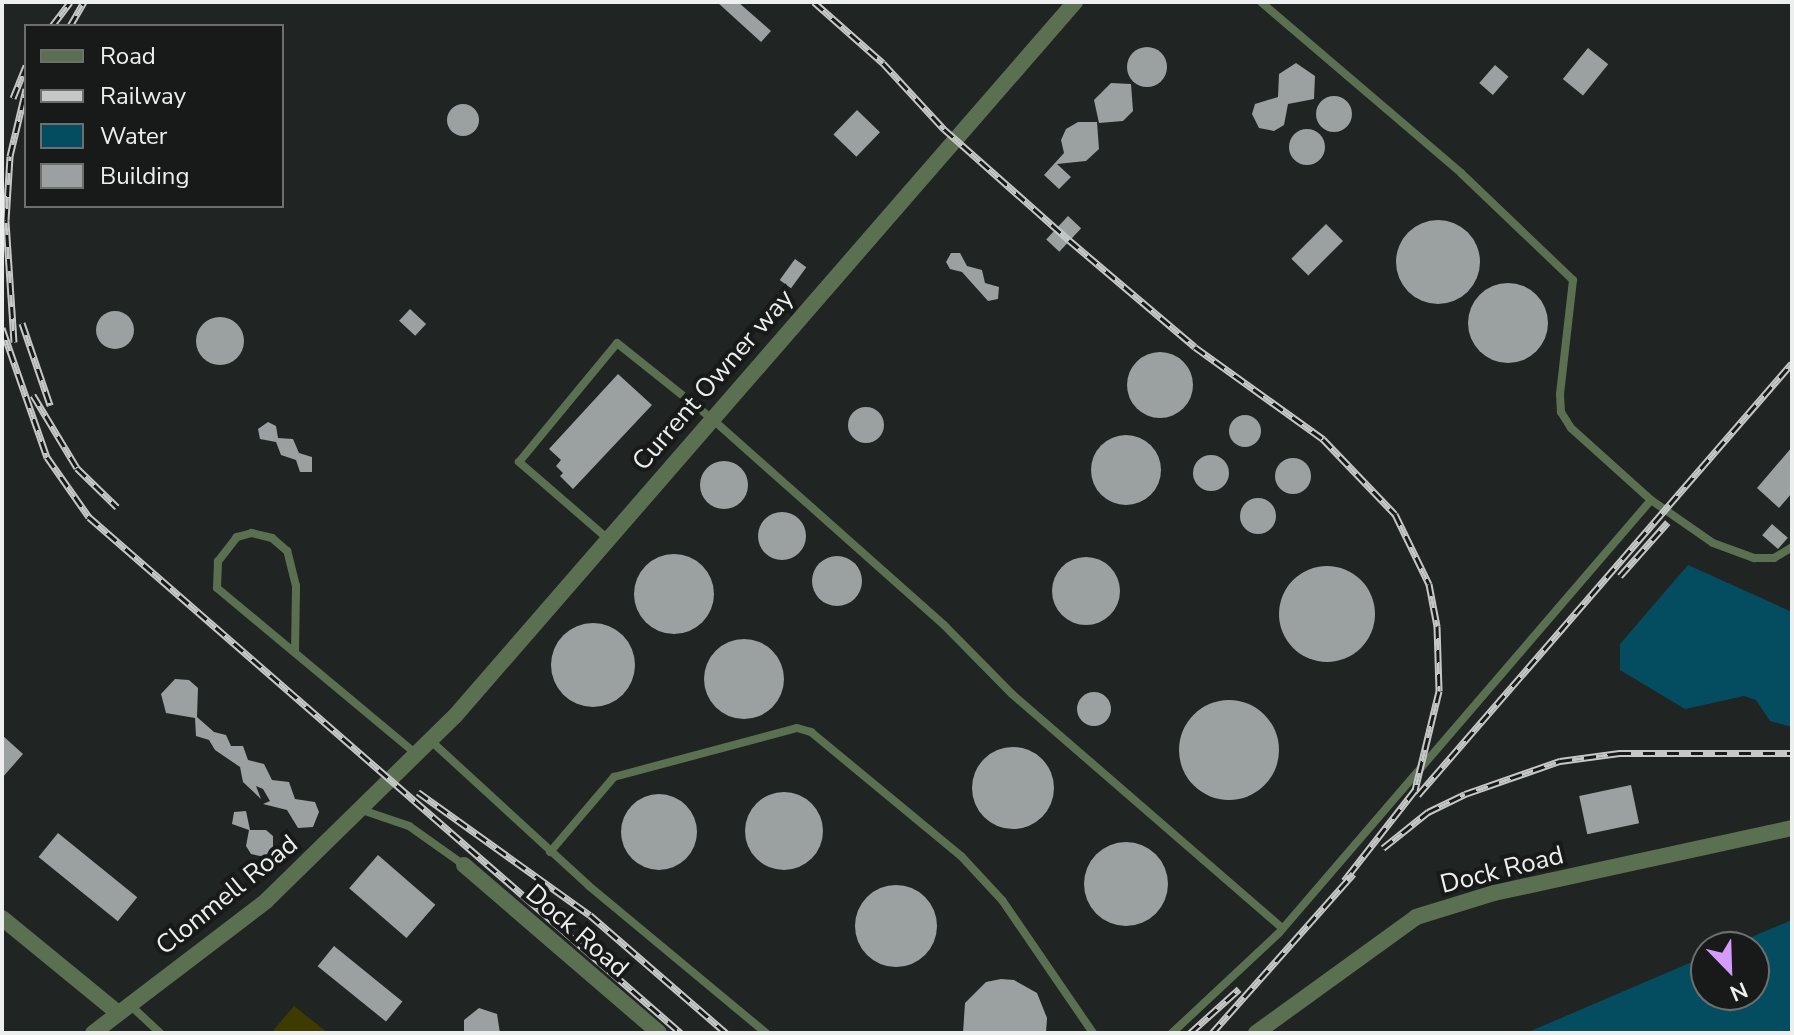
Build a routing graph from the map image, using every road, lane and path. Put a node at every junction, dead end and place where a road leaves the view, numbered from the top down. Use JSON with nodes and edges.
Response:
{"nodes":[{"id":1,"x":1075,"y":2,"type":"edge"},
{"id":2,"x":1261,"y":2,"type":"edge"},
{"id":3,"x":711,"y":418,"type":"junction"},
{"id":4,"x":1651,"y":500,"type":"junction"},
{"id":5,"x":608,"y":539,"type":"junction"},
{"id":6,"x":1792,"y":547,"type":"edge"},
{"id":7,"x":295,"y":652,"type":"junction"},
{"id":8,"x":431,"y":741,"type":"junction"},
{"id":9,"x":417,"y":755,"type":"junction"},
{"id":10,"x":385,"y":786,"type":"joint"},
{"id":11,"x":362,"y":810,"type":"junction"},
{"id":12,"x":1792,"y":828,"type":"edge"},
{"id":13,"x":550,"y":852,"type":"junction"},
{"id":14,"x":464,"y":865,"type":"joint"},
{"id":15,"x":2,"y":918,"type":"edge"},
{"id":16,"x":1282,"y":928,"type":"junction"},
{"id":17,"x":124,"y":1008,"type":"junction"},
{"id":18,"x":93,"y":1033,"type":"edge"},
{"id":19,"x":160,"y":1033,"type":"edge"},
{"id":20,"x":659,"y":1033,"type":"edge"},
{"id":21,"x":766,"y":1033,"type":"edge"},
{"id":22,"x":1093,"y":1033,"type":"edge"},
{"id":23,"x":1172,"y":1033,"type":"edge"},
{"id":24,"x":1256,"y":1033,"type":"edge"}],
"edges":[{"from":1,"to":3,"type":"street","name":"Current Owner way"},
{"from":2,"to":4,"type":"lane"},
{"from":3,"to":5,"type":"street","name":"Current Owner way"},
{"from":3,"to":5,"type":"lane"},
{"from":3,"to":16,"type":"lane"},
{"from":4,"to":6,"type":"lane"},
{"from":4,"to":16,"type":"lane"},
{"from":5,"to":8,"type":"street","name":"Current Owner way"},
{"from":7,"to":7,"type":"lane"},
{"from":7,"to":9,"type":"lane"},
{"from":8,"to":9,"type":"street","name":"Current Owner way"},
{"from":8,"to":13,"type":"lane"},
{"from":9,"to":10,"type":"street","name":"Current Owner way"},
{"from":10,"to":11,"type":"street","name":"Clonmell Road"},
{"from":11,"to":14,"type":"lane"},
{"from":11,"to":17,"type":"street","name":"Clonmell Road"},
{"from":12,"to":24,"type":"street","name":"Dock Road"},
{"from":13,"to":21,"type":"lane"},
{"from":13,"to":22,"type":"lane"},
{"from":14,"to":20,"type":"street","name":"Dock Road"},
{"from":15,"to":17,"type":"street"},
{"from":16,"to":23,"type":"lane"},
{"from":17,"to":18,"type":"street","name":"Clonmell Road"},
{"from":17,"to":19,"type":"lane"}]}
